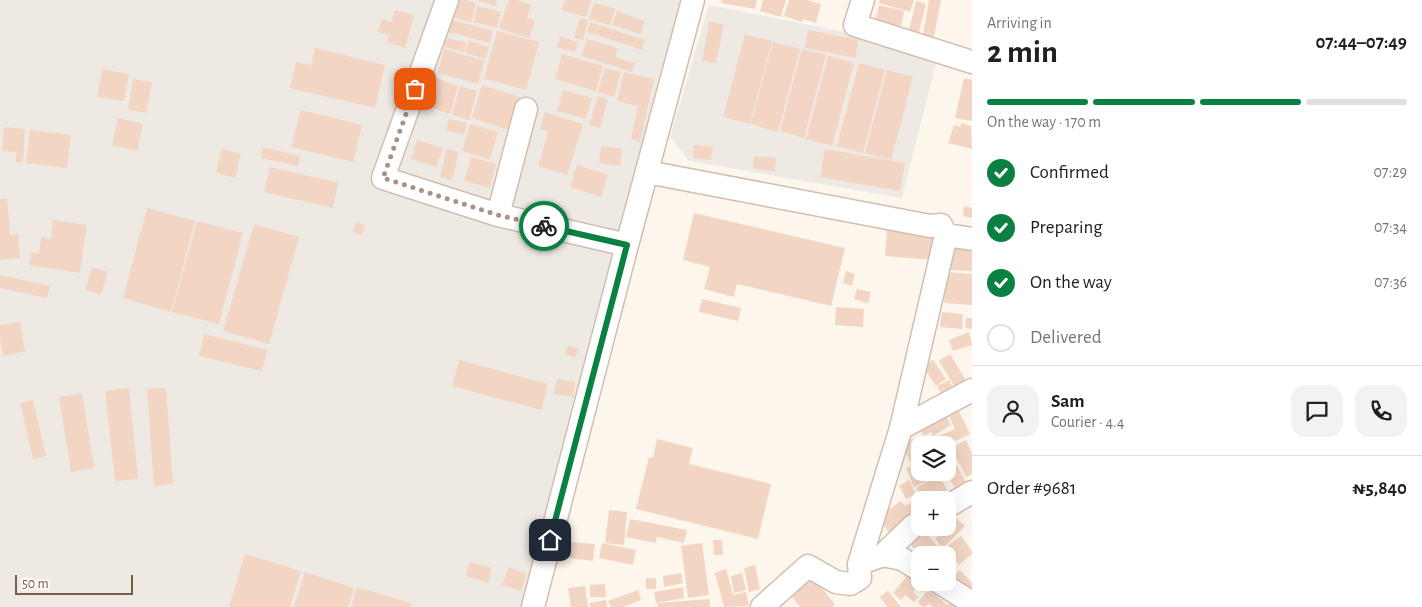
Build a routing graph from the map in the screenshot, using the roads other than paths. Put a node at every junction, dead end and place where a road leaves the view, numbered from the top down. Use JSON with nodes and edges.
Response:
{"nodes":[{"id":1,"x":446,"y":0,"type":"edge"},
{"id":2,"x":693,"y":0,"type":"edge"},
{"id":3,"x":863,"y":0,"type":"edge"},
{"id":4,"x":972,"y":62,"type":"edge"},
{"id":5,"x":526,"y":109,"type":"dead end"},
{"id":6,"x":647,"y":172,"type":"junction"},
{"id":7,"x":498,"y":215,"type":"junction"},
{"id":8,"x":946,"y":235,"type":"junction"},
{"id":9,"x":972,"y":239,"type":"edge"},
{"id":10,"x":627,"y":245,"type":"junction"},
{"id":11,"x":972,"y":390,"type":"edge"},
{"id":12,"x":901,"y":428,"type":"junction"},
{"id":13,"x":972,"y":492,"type":"edge"},
{"id":14,"x":956,"y":501,"type":"edge"},
{"id":15,"x":911,"y":528,"type":"edge"},
{"id":16,"x":883,"y":556,"type":"junction"},
{"id":17,"x":859,"y":564,"type":"junction"},
{"id":18,"x":911,"y":564,"type":"edge"},
{"id":19,"x":953,"y":591,"type":"edge"},
{"id":20,"x":972,"y":603,"type":"edge"},
{"id":21,"x":533,"y":607,"type":"edge"},
{"id":22,"x":762,"y":607,"type":"edge"}],
"edges":[{"from":1,"to":7,"type":"street"},
{"from":2,"to":6,"type":"street"},
{"from":3,"to":4,"type":"street"},
{"from":5,"to":7,"type":"street"},
{"from":6,"to":8,"type":"street"},
{"from":6,"to":10,"type":"street"},
{"from":7,"to":10,"type":"street"},
{"from":8,"to":9,"type":"street"},
{"from":8,"to":12,"type":"street"},
{"from":10,"to":21,"type":"street"},
{"from":11,"to":12,"type":"street"},
{"from":12,"to":17,"type":"street"},
{"from":13,"to":14,"type":"street"},
{"from":15,"to":16,"type":"street"},
{"from":16,"to":17,"type":"street"},
{"from":16,"to":18,"type":"street"},
{"from":17,"to":22,"type":"street"},
{"from":19,"to":20,"type":"street"}]}
